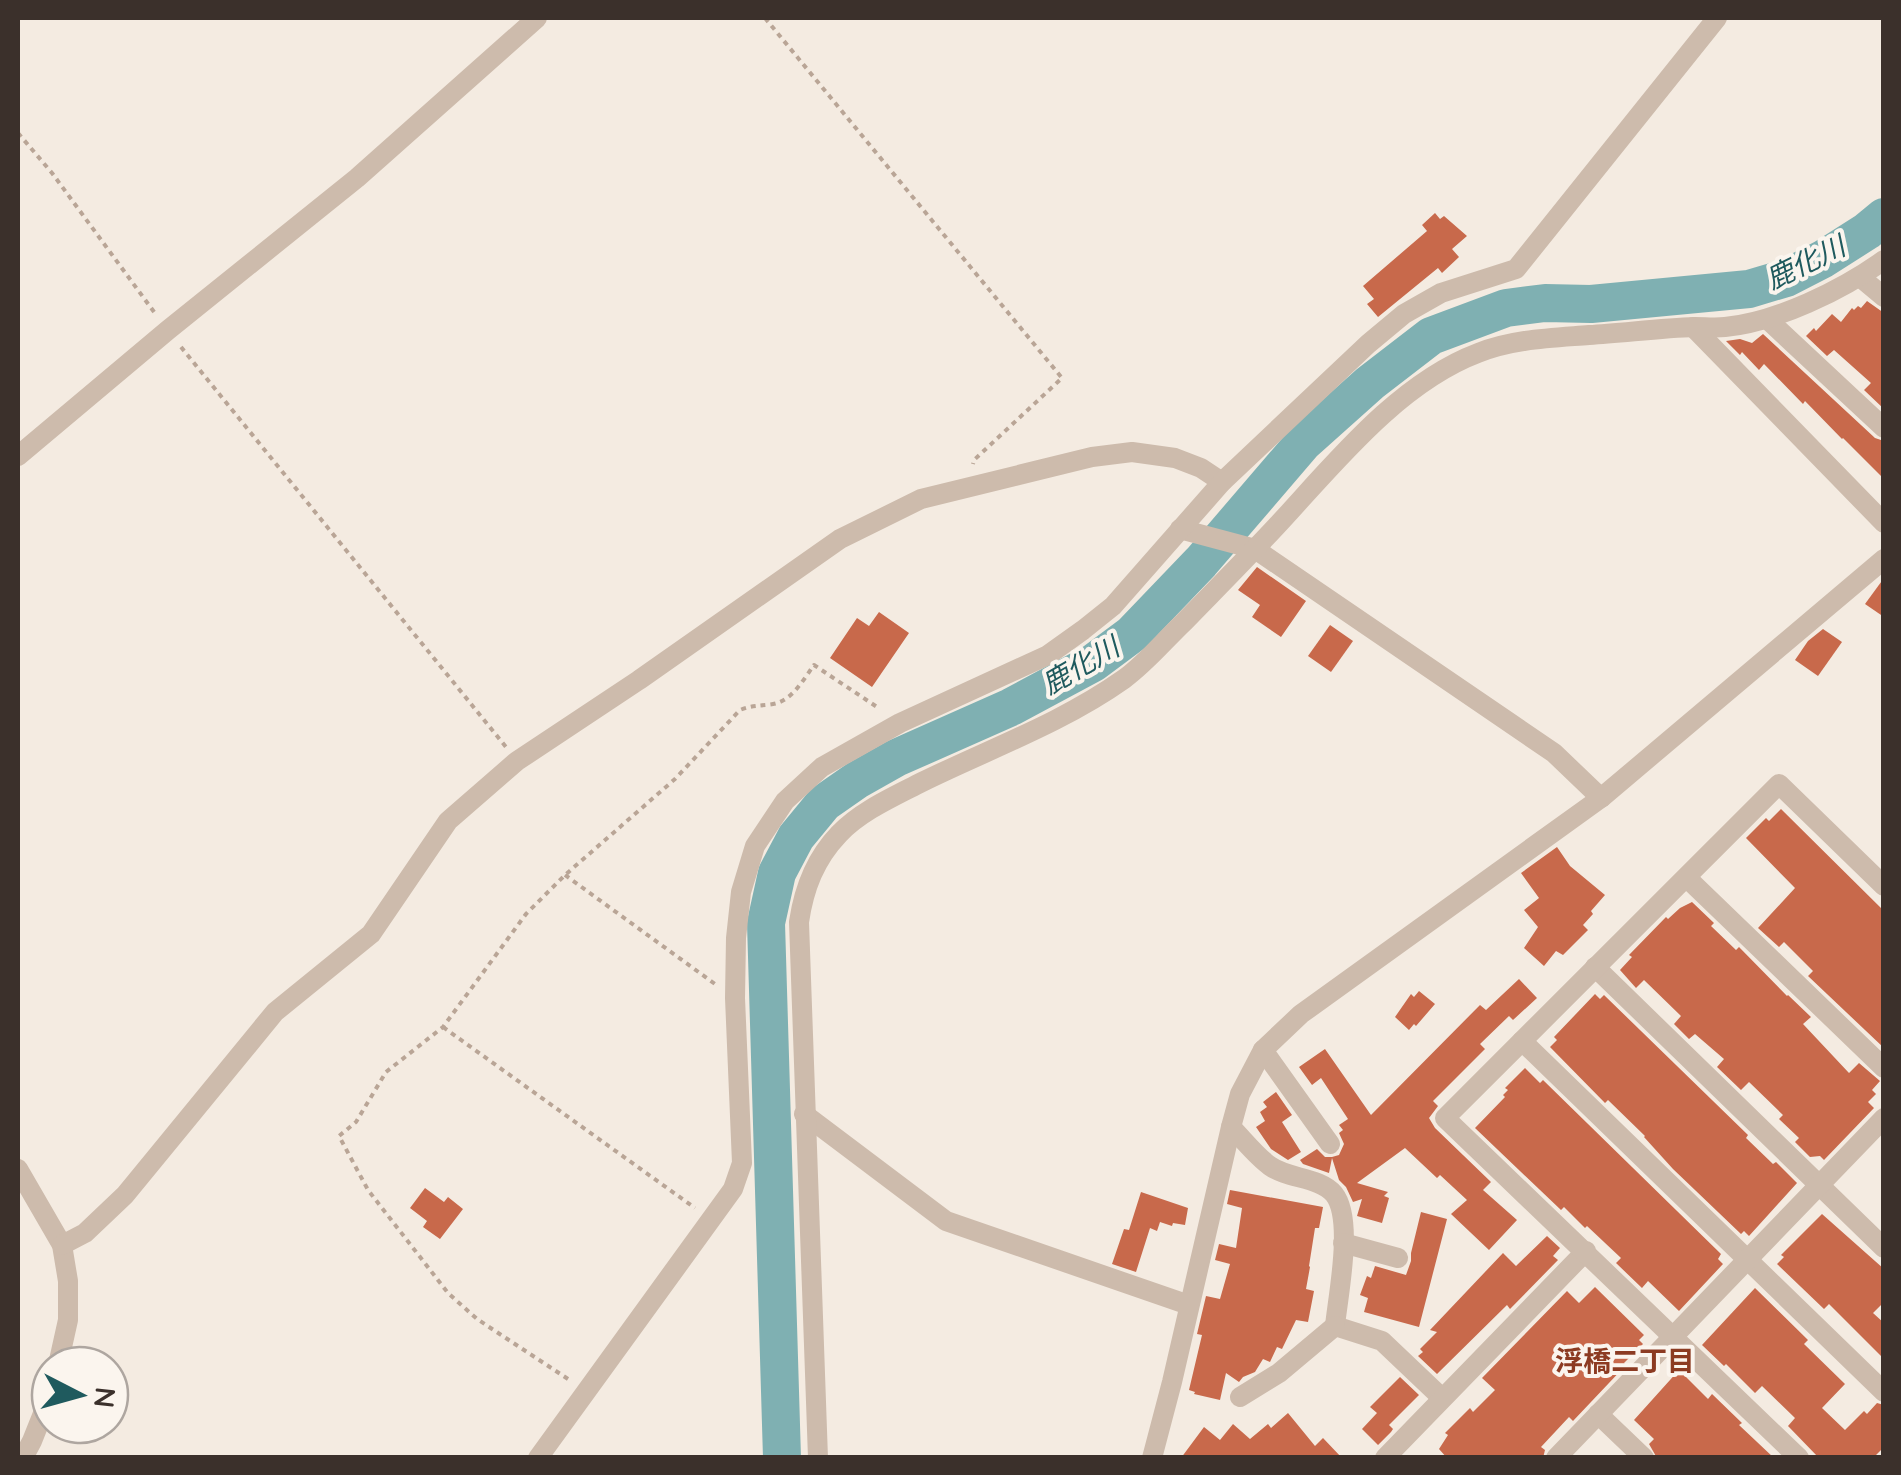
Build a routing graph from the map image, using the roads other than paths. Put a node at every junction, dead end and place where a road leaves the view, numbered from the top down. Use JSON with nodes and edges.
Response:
{"nodes":[{"id":1,"x":537,"y":18,"type":"edge"},
{"id":2,"x":1717,"y":18,"type":"edge"},
{"id":3,"x":1884,"y":260,"type":"edge"},
{"id":4,"x":1860,"y":277,"type":"junction"},
{"id":5,"x":1884,"y":298,"type":"edge"},
{"id":6,"x":1767,"y":319,"type":"junction"},
{"id":7,"x":1693,"y":327,"type":"junction"},
{"id":8,"x":1884,"y":428,"type":"edge"},
{"id":9,"x":18,"y":456,"type":"edge"},
{"id":10,"x":1222,"y":482,"type":"junction"},
{"id":11,"x":1884,"y":523,"type":"edge"},
{"id":12,"x":1185,"y":530,"type":"junction"},
{"id":13,"x":1256,"y":549,"type":"junction"},
{"id":14,"x":1884,"y":559,"type":"edge"},
{"id":15,"x":1601,"y":798,"type":"junction"},
{"id":16,"x":1687,"y":878,"type":"junction"},
{"id":17,"x":1884,"y":886,"type":"edge"},
{"id":18,"x":1595,"y":967,"type":"junction"},
{"id":19,"x":1522,"y":1041,"type":"junction"},
{"id":20,"x":1263,"y":1050,"type":"junction"},
{"id":21,"x":1884,"y":1068,"type":"edge"},
{"id":22,"x":804,"y":1114,"type":"junction"},
{"id":23,"x":1884,"y":1118,"type":"edge"},
{"id":24,"x":1231,"y":1127,"type":"junction"},
{"id":25,"x":1330,"y":1144,"type":"dead end"},
{"id":26,"x":18,"y":1169,"type":"edge"},
{"id":27,"x":1818,"y":1186,"type":"junction"},
{"id":28,"x":1343,"y":1243,"type":"junction"},
{"id":29,"x":62,"y":1244,"type":"junction"},
{"id":30,"x":1884,"y":1248,"type":"edge"},
{"id":31,"x":1586,"y":1252,"type":"junction"},
{"id":32,"x":1398,"y":1258,"type":"dead end"},
{"id":33,"x":1747,"y":1260,"type":"junction"},
{"id":34,"x":1189,"y":1305,"type":"junction"},
{"id":35,"x":1335,"y":1326,"type":"junction"},
{"id":36,"x":1672,"y":1336,"type":"junction"},
{"id":37,"x":62,"y":1345,"type":"edge"},
{"id":38,"x":1884,"y":1392,"type":"edge"},
{"id":39,"x":1240,"y":1397,"type":"dead end"},
{"id":40,"x":1442,"y":1398,"type":"junction"},
{"id":41,"x":1598,"y":1414,"type":"junction"},
{"id":42,"x":538,"y":1458,"type":"edge"},
{"id":43,"x":818,"y":1458,"type":"edge"},
{"id":44,"x":1152,"y":1458,"type":"edge"},
{"id":45,"x":1384,"y":1458,"type":"edge"},
{"id":46,"x":1556,"y":1458,"type":"edge"},
{"id":47,"x":1644,"y":1458,"type":"edge"},
{"id":48,"x":1799,"y":1458,"type":"edge"}],
"edges":[{"from":1,"to":9,"type":"street"},
{"from":2,"to":10,"type":"street"},
{"from":3,"to":4,"type":"street"},
{"from":4,"to":5,"type":"street"},
{"from":4,"to":6,"type":"street"},
{"from":6,"to":7,"type":"street"},
{"from":6,"to":8,"type":"street"},
{"from":7,"to":11,"type":"street"},
{"from":7,"to":13,"type":"street"},
{"from":10,"to":12,"type":"street"},
{"from":10,"to":29,"type":"street"},
{"from":12,"to":13,"type":"street"},
{"from":12,"to":42,"type":"street"},
{"from":13,"to":15,"type":"street"},
{"from":13,"to":22,"type":"street"},
{"from":14,"to":15,"type":"street"},
{"from":15,"to":20,"type":"street"},
{"from":16,"to":17,"type":"street"},
{"from":16,"to":18,"type":"street"},
{"from":16,"to":21,"type":"street"},
{"from":18,"to":19,"type":"street"},
{"from":18,"to":27,"type":"street"},
{"from":19,"to":31,"type":"street"},
{"from":19,"to":33,"type":"street"},
{"from":20,"to":24,"type":"street"},
{"from":20,"to":25,"type":"street"},
{"from":22,"to":34,"type":"street"},
{"from":22,"to":43,"type":"street"},
{"from":23,"to":27,"type":"street"},
{"from":24,"to":28,"type":"street"},
{"from":24,"to":34,"type":"street"},
{"from":26,"to":29,"type":"street"},
{"from":27,"to":30,"type":"street"},
{"from":27,"to":33,"type":"street"},
{"from":28,"to":32,"type":"street"},
{"from":28,"to":35,"type":"street"},
{"from":29,"to":37,"type":"street"},
{"from":31,"to":36,"type":"street"},
{"from":31,"to":40,"type":"street"},
{"from":33,"to":36,"type":"street"},
{"from":33,"to":38,"type":"street"},
{"from":34,"to":44,"type":"street"},
{"from":35,"to":39,"type":"street"},
{"from":35,"to":40,"type":"street"},
{"from":36,"to":41,"type":"street"},
{"from":36,"to":48,"type":"street"},
{"from":40,"to":45,"type":"street"},
{"from":41,"to":46,"type":"street"},
{"from":41,"to":47,"type":"street"}]}
